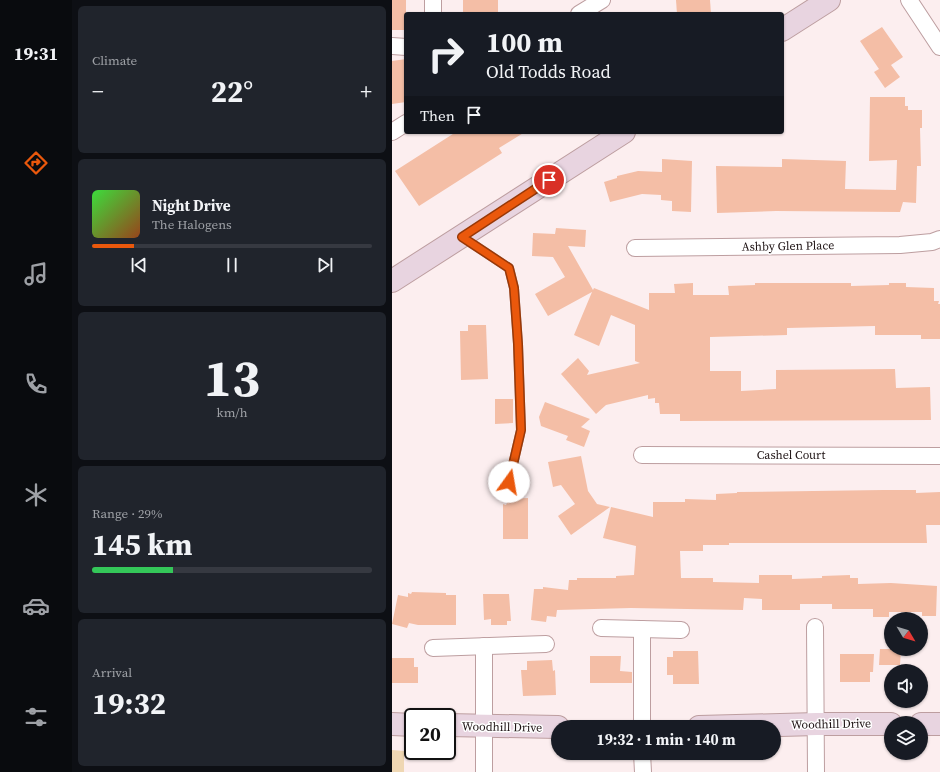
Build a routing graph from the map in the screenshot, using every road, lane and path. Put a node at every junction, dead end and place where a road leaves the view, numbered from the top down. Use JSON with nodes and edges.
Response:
{"nodes":[{"id":1,"x":433,"y":0,"type":"edge"},
{"id":2,"x":602,"y":0,"type":"edge"},
{"id":3,"x":829,"y":0,"type":"edge"},
{"id":4,"x":909,"y":0,"type":"edge"},
{"id":5,"x":434,"y":12,"type":"edge"},
{"id":6,"x":582,"y":12,"type":"edge"},
{"id":7,"x":784,"y":29,"type":"edge"},
{"id":8,"x":392,"y":46,"type":"edge"},
{"id":9,"x":404,"y":47,"type":"edge"},
{"id":10,"x":940,"y":47,"type":"edge"},
{"id":11,"x":404,"y":124,"type":"edge"},
{"id":12,"x":392,"y":132,"type":"edge"},
{"id":13,"x":621,"y":134,"type":"edge"},
{"id":14,"x":462,"y":237,"type":"junction"},
{"id":15,"x":940,"y":239,"type":"edge"},
{"id":16,"x":636,"y":248,"type":"dead end"},
{"id":17,"x":394,"y":275,"type":"edge"},
{"id":18,"x":642,"y":456,"type":"dead end"},
{"id":19,"x":940,"y":456,"type":"edge"},
{"id":20,"x":509,"y":482,"type":"dead end"},
{"id":21,"x":815,"y":627,"type":"dead end"},
{"id":22,"x":601,"y":628,"type":"dead end"},
{"id":23,"x":642,"y":629,"type":"junction"},
{"id":24,"x":681,"y":630,"type":"dead end"},
{"id":25,"x":546,"y":644,"type":"dead end"},
{"id":26,"x":484,"y":646,"type":"junction"},
{"id":27,"x":433,"y":648,"type":"dead end"},
{"id":28,"x":642,"y":720,"type":"edge"},
{"id":29,"x":392,"y":724,"type":"edge"},
{"id":30,"x":817,"y":724,"type":"junction"},
{"id":31,"x":884,"y":724,"type":"edge"},
{"id":32,"x":928,"y":724,"type":"edge"},
{"id":33,"x":940,"y":724,"type":"edge"},
{"id":34,"x":404,"y":725,"type":"edge"},
{"id":35,"x":781,"y":725,"type":"edge"},
{"id":36,"x":456,"y":726,"type":"edge"},
{"id":37,"x":483,"y":727,"type":"junction"},
{"id":38,"x":551,"y":728,"type":"edge"},
{"id":39,"x":642,"y":760,"type":"edge"},
{"id":40,"x":484,"y":772,"type":"edge"},
{"id":41,"x":643,"y":772,"type":"edge"},
{"id":42,"x":816,"y":772,"type":"edge"}],
"edges":[{"from":1,"to":5,"type":"street"},
{"from":2,"to":6,"type":"street"},
{"from":3,"to":7,"type":"street"},
{"from":4,"to":10,"type":"street"},
{"from":8,"to":9,"type":"street"},
{"from":11,"to":12,"type":"street"},
{"from":13,"to":14,"type":"street"},
{"from":14,"to":17,"type":"street"},
{"from":14,"to":20,"type":"lane"},
{"from":15,"to":16,"type":"street","name":"Ashby Glen Place"},
{"from":18,"to":19,"type":"street","name":"Cashel Court"},
{"from":21,"to":30,"type":"street"},
{"from":22,"to":23,"type":"street"},
{"from":23,"to":24,"type":"street"},
{"from":23,"to":28,"type":"street"},
{"from":25,"to":26,"type":"street"},
{"from":26,"to":27,"type":"street"},
{"from":26,"to":37,"type":"street"},
{"from":29,"to":34,"type":"street"},
{"from":30,"to":31,"type":"street","name":"Woodhill Drive"},
{"from":30,"to":35,"type":"street","name":"Woodhill Drive"},
{"from":30,"to":42,"type":"street"},
{"from":32,"to":33,"type":"street"},
{"from":36,"to":37,"type":"street","name":"Woodhill Drive"},
{"from":37,"to":38,"type":"street","name":"Woodhill Drive"},
{"from":37,"to":40,"type":"street"},
{"from":39,"to":41,"type":"street"}]}
